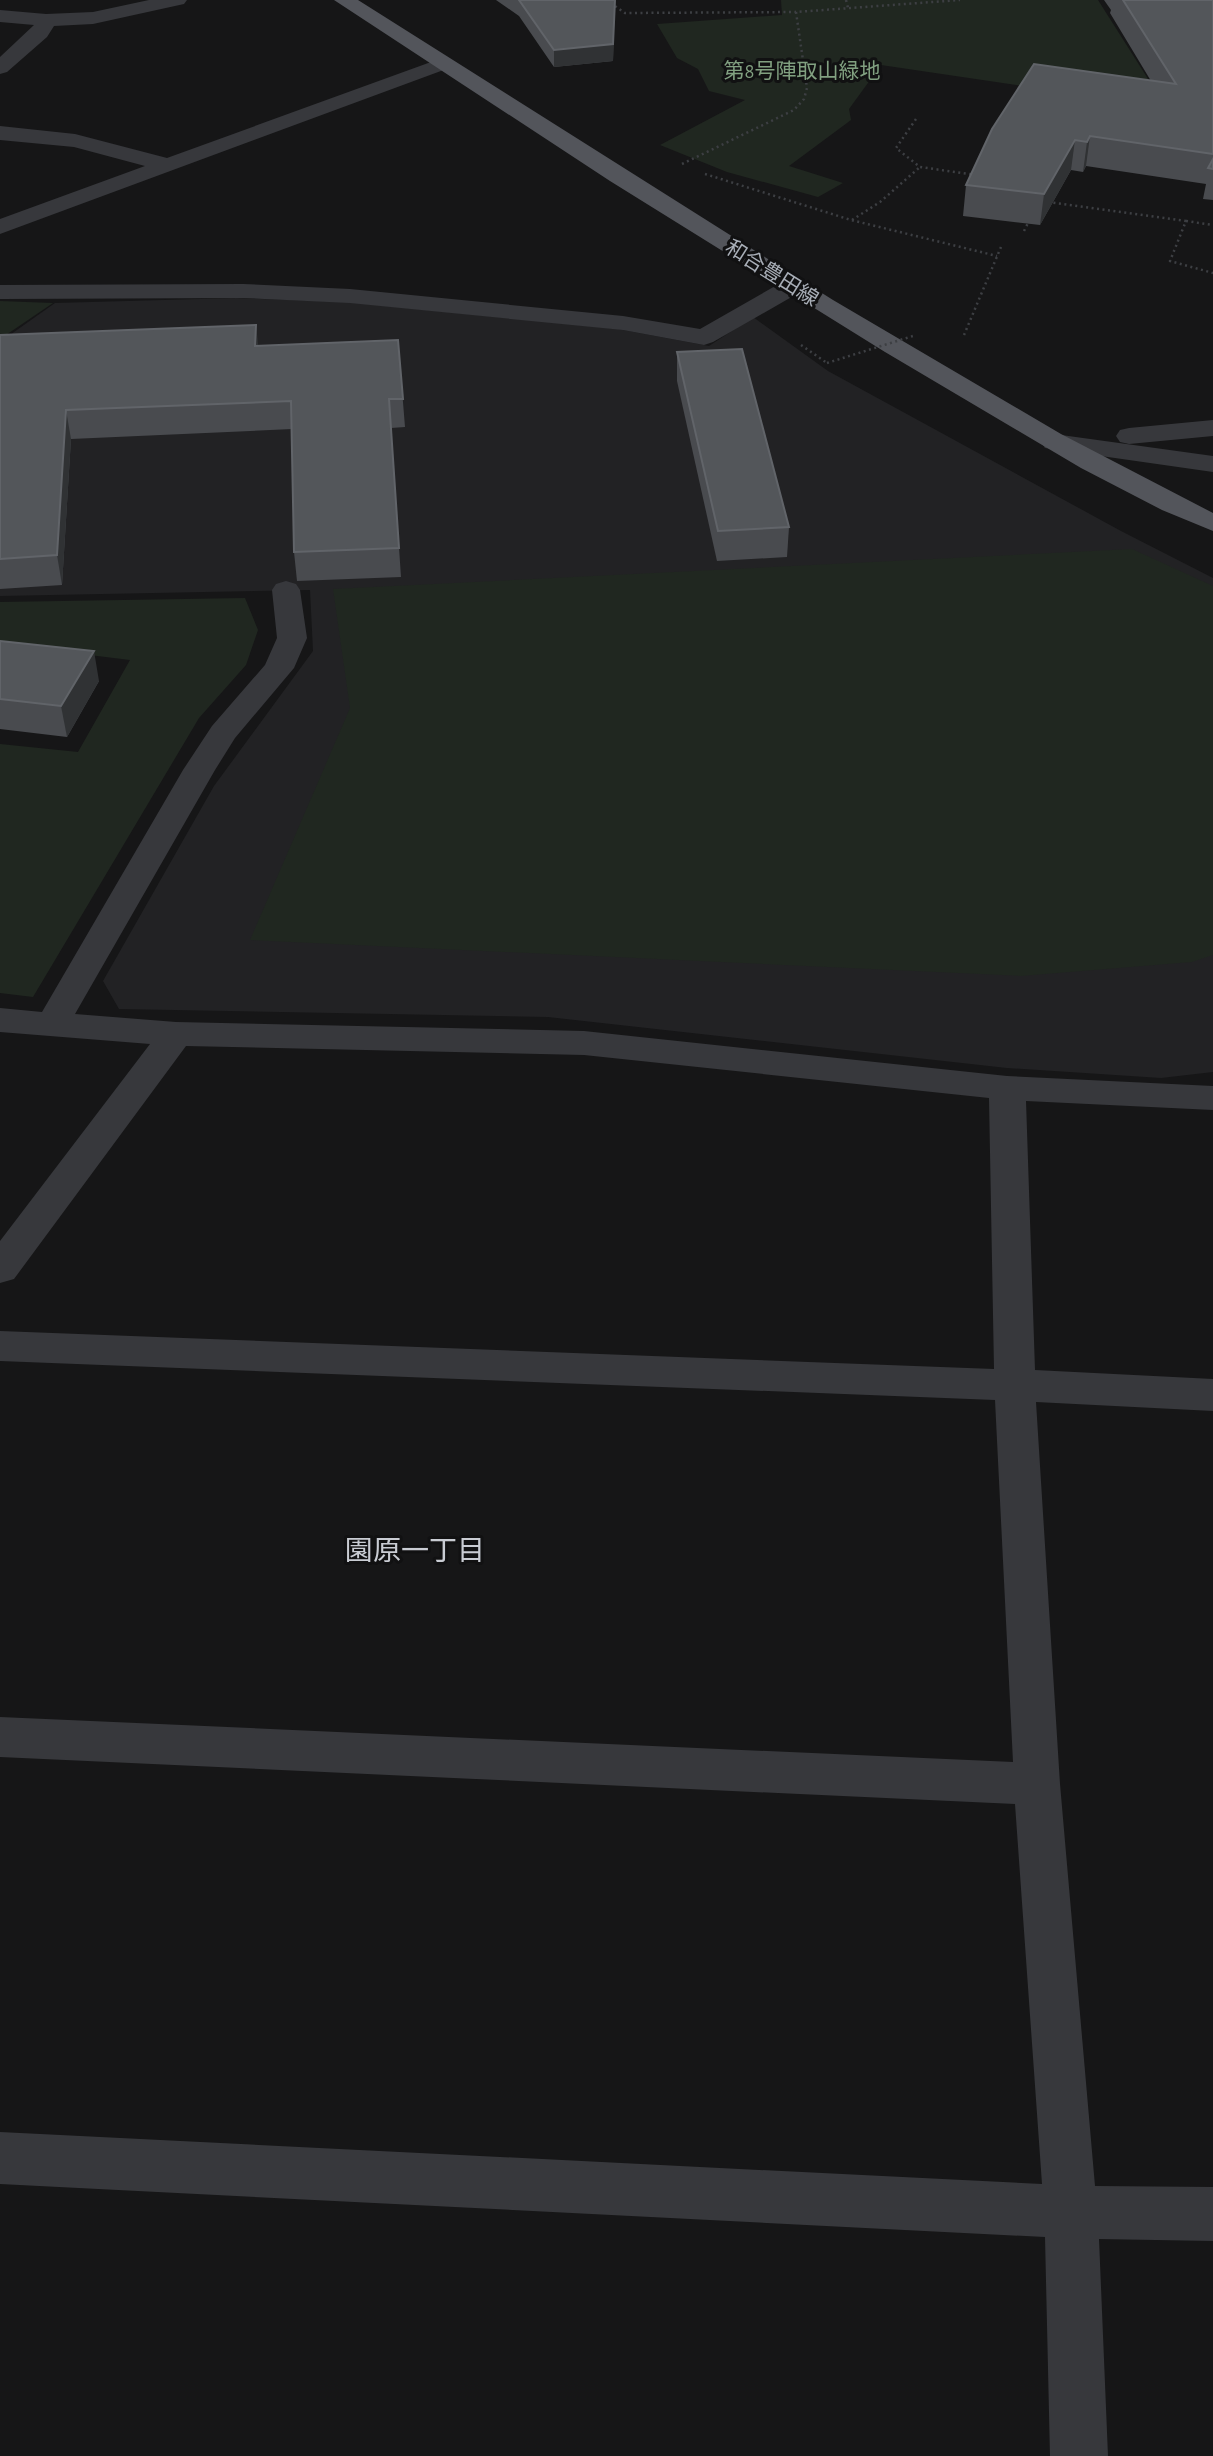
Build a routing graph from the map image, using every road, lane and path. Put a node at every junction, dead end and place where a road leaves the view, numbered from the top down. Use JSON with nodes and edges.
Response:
{"nodes":[{"id":1,"x":177,"y":0,"type":"edge"},
{"id":2,"x":344,"y":0,"type":"edge"},
{"id":3,"x":607,"y":0,"type":"edge"},
{"id":4,"x":846,"y":0,"type":"edge"},
{"id":5,"x":960,"y":0,"type":"edge"},
{"id":6,"x":848,"y":8,"type":"junction"},
{"id":7,"x":796,"y":12,"type":"junction"},
{"id":8,"x":0,"y":16,"type":"edge"},
{"id":9,"x":46,"y":20,"type":"junction"},
{"id":10,"x":442,"y":64,"type":"junction"},
{"id":11,"x":0,"y":68,"type":"edge"},
{"id":12,"x":916,"y":119,"type":"dead end"},
{"id":13,"x":0,"y":133,"type":"edge"},
{"id":14,"x":164,"y":164,"type":"junction"},
{"id":15,"x":677,"y":166,"type":"dead end"},
{"id":16,"x":920,"y":167,"type":"junction"},
{"id":17,"x":697,"y":174,"type":"dead end"},
{"id":18,"x":985,"y":177,"type":"edge"},
{"id":19,"x":1040,"y":201,"type":"edge"},
{"id":20,"x":1035,"y":211,"type":"edge"},
{"id":21,"x":851,"y":220,"type":"junction"},
{"id":22,"x":1185,"y":221,"type":"junction"},
{"id":23,"x":1213,"y":225,"type":"edge"},
{"id":24,"x":0,"y":227,"type":"edge"},
{"id":25,"x":1024,"y":231,"type":"edge"},
{"id":26,"x":1001,"y":247,"type":"dead end"},
{"id":27,"x":997,"y":256,"type":"junction"},
{"id":28,"x":1213,"y":273,"type":"edge"},
{"id":29,"x":793,"y":286,"type":"junction"},
{"id":30,"x":0,"y":292,"type":"edge"},
{"id":31,"x":966,"y":328,"type":"dead end"},
{"id":32,"x":916,"y":335,"type":"dead end"},
{"id":33,"x":827,"y":363,"type":"dead end"},
{"id":34,"x":1213,"y":428,"type":"edge"},
{"id":35,"x":1054,"y":442,"type":"junction"},
{"id":36,"x":1213,"y":464,"type":"edge"},
{"id":37,"x":1213,"y":523,"type":"edge"},
{"id":38,"x":286,"y":590,"type":"dead end"},
{"id":39,"x":0,"y":1020,"type":"edge"},
{"id":40,"x":51,"y":1026,"type":"junction"},
{"id":41,"x":176,"y":1034,"type":"junction"},
{"id":42,"x":1007,"y":1088,"type":"junction"},
{"id":43,"x":1213,"y":1098,"type":"edge"},
{"id":44,"x":0,"y":1269,"type":"edge"},
{"id":45,"x":0,"y":1346,"type":"edge"},
{"id":46,"x":1015,"y":1385,"type":"junction"},
{"id":47,"x":1213,"y":1395,"type":"edge"},
{"id":48,"x":0,"y":1737,"type":"edge"},
{"id":49,"x":1037,"y":1784,"type":"junction"},
{"id":50,"x":0,"y":2158,"type":"edge"},
{"id":51,"x":1071,"y":2212,"type":"junction"},
{"id":52,"x":1213,"y":2214,"type":"edge"},
{"id":53,"x":1079,"y":2456,"type":"edge"}],
"edges":[{"from":1,"to":9,"type":"street"},
{"from":2,"to":10,"type":"main road","name":"和合豊田線"},
{"from":3,"to":7,"type":"path"},
{"from":4,"to":6,"type":"path"},
{"from":5,"to":6,"type":"path"},
{"from":6,"to":7,"type":"path"},
{"from":7,"to":15,"type":"path"},
{"from":8,"to":9,"type":"street"},
{"from":9,"to":11,"type":"street"},
{"from":10,"to":14,"type":"street"},
{"from":10,"to":29,"type":"main road","name":"和合豊田線"},
{"from":12,"to":16,"type":"path"},
{"from":13,"to":14,"type":"street"},
{"from":14,"to":24,"type":"street"},
{"from":16,"to":18,"type":"path"},
{"from":16,"to":21,"type":"path"},
{"from":17,"to":21,"type":"path"},
{"from":19,"to":22,"type":"path"},
{"from":20,"to":25,"type":"path"},
{"from":21,"to":27,"type":"path"},
{"from":22,"to":23,"type":"path"},
{"from":22,"to":28,"type":"path"},
{"from":26,"to":27,"type":"path"},
{"from":27,"to":31,"type":"path"},
{"from":29,"to":30,"type":"street"},
{"from":29,"to":35,"type":"main road","name":"和合豊田線"},
{"from":32,"to":33,"type":"path","bridge":true},
{"from":34,"to":35,"type":"street"},
{"from":35,"to":36,"type":"street"},
{"from":35,"to":37,"type":"main road","name":"和合豊田線"},
{"from":38,"to":40,"type":"street"},
{"from":39,"to":40,"type":"street"},
{"from":40,"to":41,"type":"street"},
{"from":41,"to":42,"type":"street"},
{"from":41,"to":44,"type":"street"},
{"from":42,"to":43,"type":"street"},
{"from":42,"to":46,"type":"street"},
{"from":45,"to":46,"type":"street"},
{"from":46,"to":47,"type":"street"},
{"from":46,"to":49,"type":"street"},
{"from":48,"to":49,"type":"street"},
{"from":49,"to":51,"type":"street"},
{"from":50,"to":51,"type":"street"},
{"from":51,"to":52,"type":"street"},
{"from":51,"to":53,"type":"street"}]}
